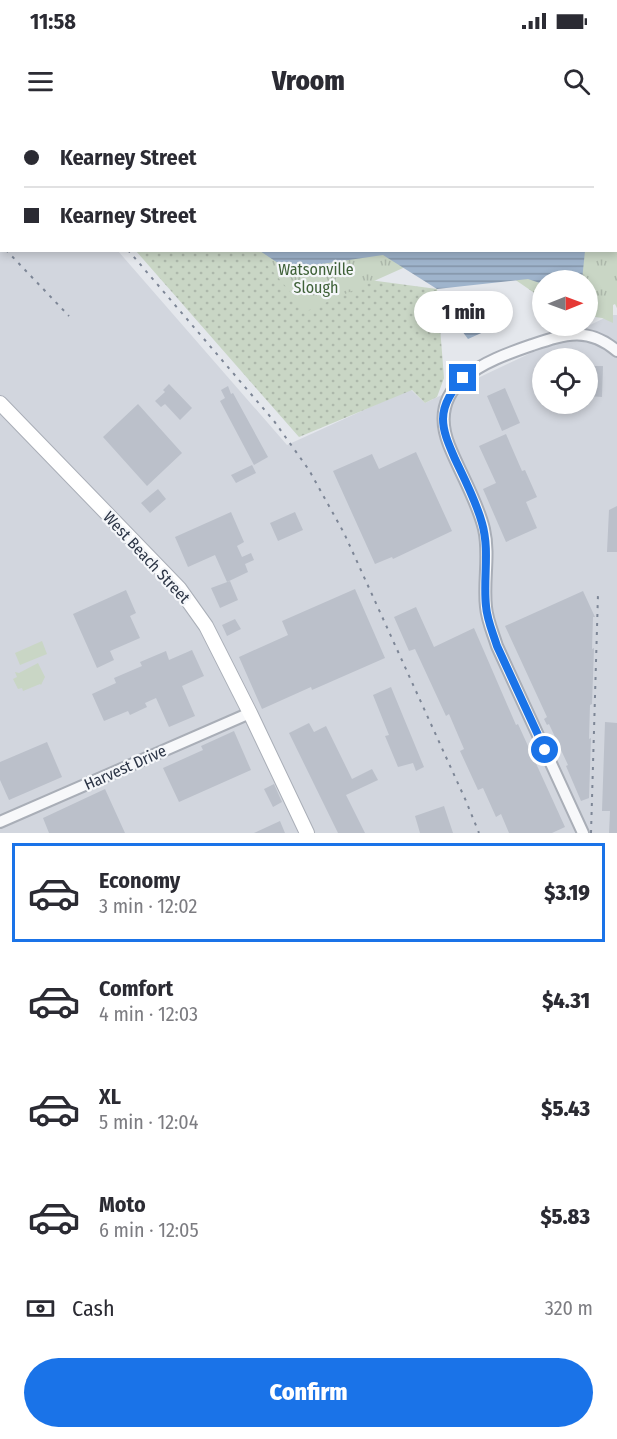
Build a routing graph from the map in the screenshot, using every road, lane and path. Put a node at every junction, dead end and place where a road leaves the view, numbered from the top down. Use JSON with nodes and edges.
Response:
{"nodes":[{"id":1,"x":614,"y":349,"type":"edge"},
{"id":2,"x":0,"y":403,"type":"edge"},
{"id":3,"x":250,"y":713,"type":"junction"},
{"id":4,"x":0,"y":822,"type":"edge"},
{"id":5,"x":307,"y":833,"type":"edge"},
{"id":6,"x":583,"y":833,"type":"edge"}],
"edges":[{"from":1,"to":6,"type":"street"},
{"from":2,"to":3,"type":"main road","name":"West Beach Street"},
{"from":3,"to":4,"type":"street","name":"Harvest Drive"},
{"from":3,"to":5,"type":"main road","name":"West Beach Street"}]}
